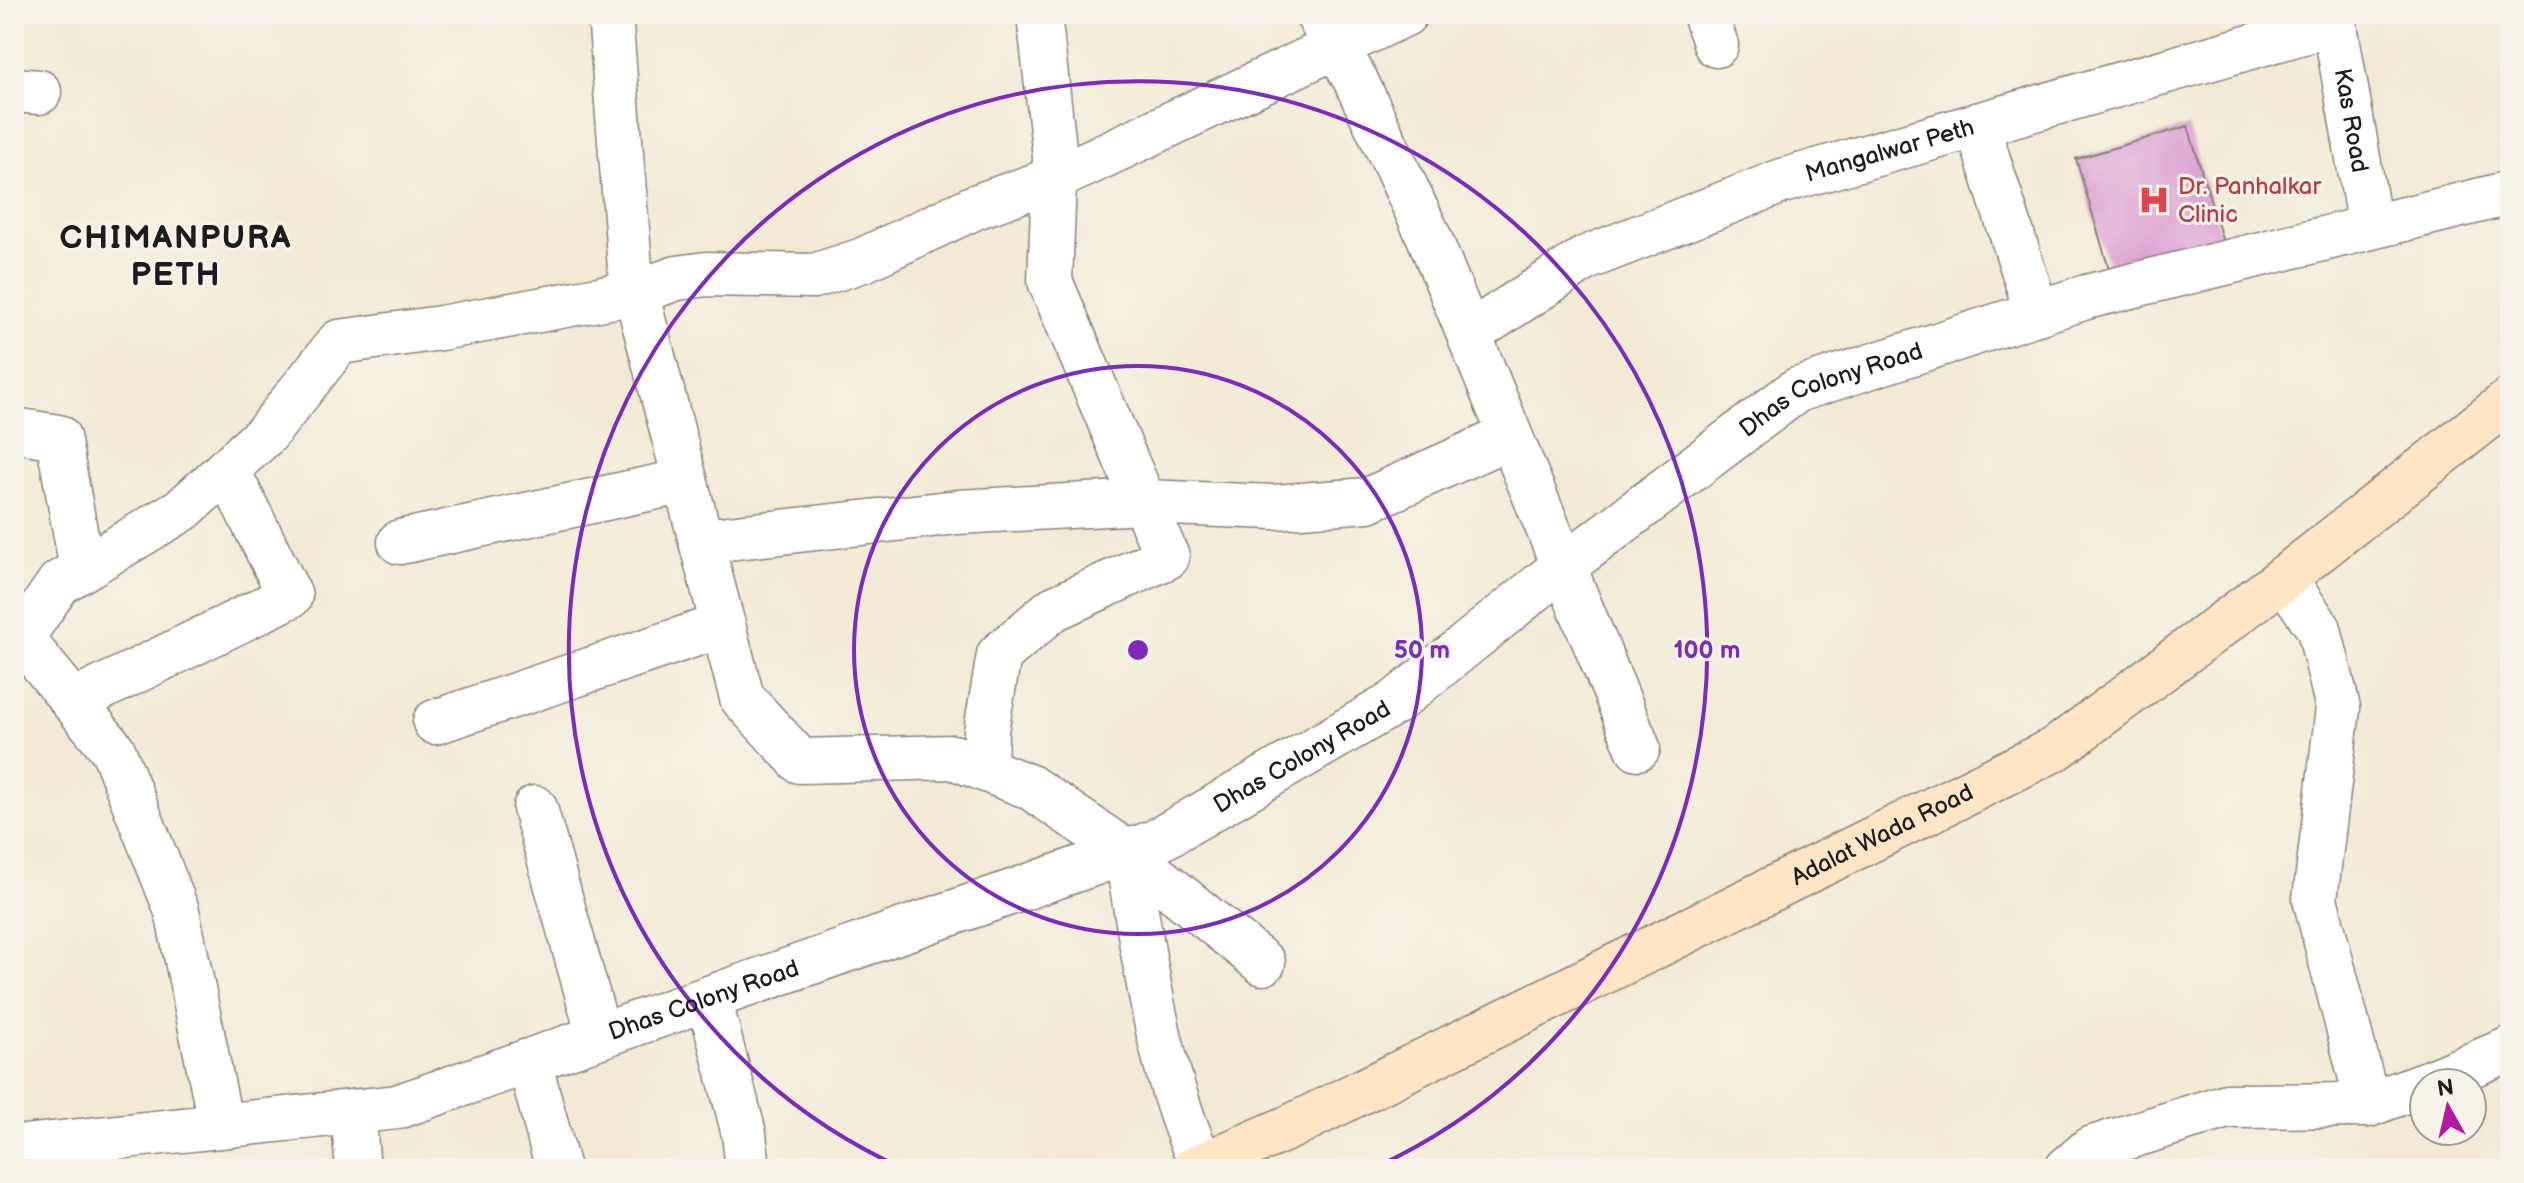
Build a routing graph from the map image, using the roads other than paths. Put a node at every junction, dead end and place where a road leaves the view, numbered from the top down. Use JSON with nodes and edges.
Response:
{"nodes":[{"id":1,"x":610,"y":14,"type":"edge"},
{"id":2,"x":1039,"y":14,"type":"edge"},
{"id":3,"x":1405,"y":14,"type":"edge"},
{"id":4,"x":2333,"y":18,"type":"edge"},
{"id":5,"x":1326,"y":31,"type":"edge"},
{"id":6,"x":1977,"y":125,"type":"junction"},
{"id":7,"x":1054,"y":179,"type":"junction"},
{"id":8,"x":2510,"y":193,"type":"edge"},
{"id":9,"x":2370,"y":227,"type":"junction"},
{"id":10,"x":636,"y":292,"type":"junction"},
{"id":11,"x":2037,"y":313,"type":"junction"},
{"id":12,"x":1469,"y":334,"type":"junction"},
{"id":13,"x":2510,"y":400,"type":"edge"},
{"id":14,"x":14,"y":430,"type":"edge"},
{"id":15,"x":1510,"y":436,"type":"junction"},
{"id":16,"x":227,"y":469,"type":"junction"},
{"id":17,"x":685,"y":481,"type":"junction"},
{"id":18,"x":1143,"y":502,"type":"junction"},
{"id":19,"x":701,"y":541,"type":"junction"},
{"id":20,"x":400,"y":542,"type":"dead end"},
{"id":21,"x":1564,"y":566,"type":"junction"},
{"id":22,"x":82,"y":569,"type":"junction"},
{"id":23,"x":2284,"y":578,"type":"junction"},
{"id":24,"x":723,"y":625,"type":"junction"},
{"id":25,"x":18,"y":644,"type":"edge"},
{"id":26,"x":73,"y":702,"type":"junction"},
{"id":27,"x":435,"y":722,"type":"dead end"},
{"id":28,"x":1638,"y":748,"type":"dead end"},
{"id":29,"x":985,"y":769,"type":"junction"},
{"id":30,"x":535,"y":808,"type":"dead end"},
{"id":31,"x":1126,"y":852,"type":"junction"},
{"id":32,"x":1263,"y":963,"type":"dead end"},
{"id":33,"x":709,"y":998,"type":"junction"},
{"id":34,"x":599,"y":1036,"type":"junction"},
{"id":35,"x":2510,"y":1049,"type":"edge"},
{"id":36,"x":529,"y":1061,"type":"junction"},
{"id":37,"x":2471,"y":1067,"type":"edge"},
{"id":38,"x":2408,"y":1091,"type":"edge"},
{"id":39,"x":2368,"y":1105,"type":"junction"},
{"id":40,"x":353,"y":1112,"type":"junction"},
{"id":41,"x":221,"y":1126,"type":"junction"},
{"id":42,"x":14,"y":1148,"type":"edge"},
{"id":43,"x":1197,"y":1166,"type":"edge"},
{"id":44,"x":358,"y":1169,"type":"edge"},
{"id":45,"x":558,"y":1169,"type":"edge"},
{"id":46,"x":748,"y":1169,"type":"edge"},
{"id":47,"x":2067,"y":1169,"type":"edge"}],
"edges":[{"from":1,"to":10,"type":"street"},
{"from":2,"to":7,"type":"street"},
{"from":3,"to":5,"type":"street"},
{"from":4,"to":6,"type":"street","name":"Mangalwar Peth"},
{"from":4,"to":9,"type":"street","name":"Kas Road"},
{"from":5,"to":7,"type":"street"},
{"from":5,"to":12,"type":"street"},
{"from":6,"to":11,"type":"street"},
{"from":6,"to":12,"type":"street","name":"Mangalwar Peth"},
{"from":7,"to":10,"type":"street"},
{"from":7,"to":18,"type":"street"},
{"from":8,"to":9,"type":"street","name":"Dhas Colony Road"},
{"from":9,"to":11,"type":"street","name":"Dhas Colony Road"},
{"from":10,"to":16,"type":"street"},
{"from":10,"to":17,"type":"street"},
{"from":11,"to":21,"type":"street","name":"Dhas Colony Road"},
{"from":12,"to":15,"type":"street"},
{"from":13,"to":23,"type":"main road","name":"Adalat Wada Road"},
{"from":14,"to":22,"type":"street"},
{"from":15,"to":18,"type":"street"},
{"from":15,"to":21,"type":"street"},
{"from":16,"to":22,"type":"street"},
{"from":16,"to":26,"type":"street"},
{"from":17,"to":19,"type":"street"},
{"from":17,"to":20,"type":"street"},
{"from":18,"to":19,"type":"street"},
{"from":18,"to":29,"type":"street"},
{"from":19,"to":24,"type":"street"},
{"from":21,"to":28,"type":"street"},
{"from":21,"to":31,"type":"street","name":"Dhas Colony Road"},
{"from":22,"to":25,"type":"street"},
{"from":23,"to":39,"type":"street"},
{"from":23,"to":43,"type":"main road","name":"Adalat Wada Road"},
{"from":24,"to":27,"type":"street"},
{"from":24,"to":29,"type":"street"},
{"from":25,"to":26,"type":"street"},
{"from":26,"to":41,"type":"street"},
{"from":29,"to":31,"type":"street"},
{"from":30,"to":34,"type":"street"},
{"from":31,"to":32,"type":"street"},
{"from":31,"to":33,"type":"street","name":"Dhas Colony Road"},
{"from":31,"to":43,"type":"street"},
{"from":33,"to":34,"type":"street","name":"Dhas Colony Road"},
{"from":33,"to":46,"type":"street"},
{"from":34,"to":36,"type":"street","name":"Dhas Colony Road"},
{"from":35,"to":37,"type":"street"},
{"from":36,"to":40,"type":"street","name":"Dhas Colony Road"},
{"from":36,"to":45,"type":"street"},
{"from":38,"to":39,"type":"street"},
{"from":39,"to":47,"type":"street"},
{"from":40,"to":41,"type":"street","name":"Dhas Colony Road"},
{"from":40,"to":44,"type":"street"},
{"from":41,"to":42,"type":"street","name":"Dhas Colony Road"}]}
